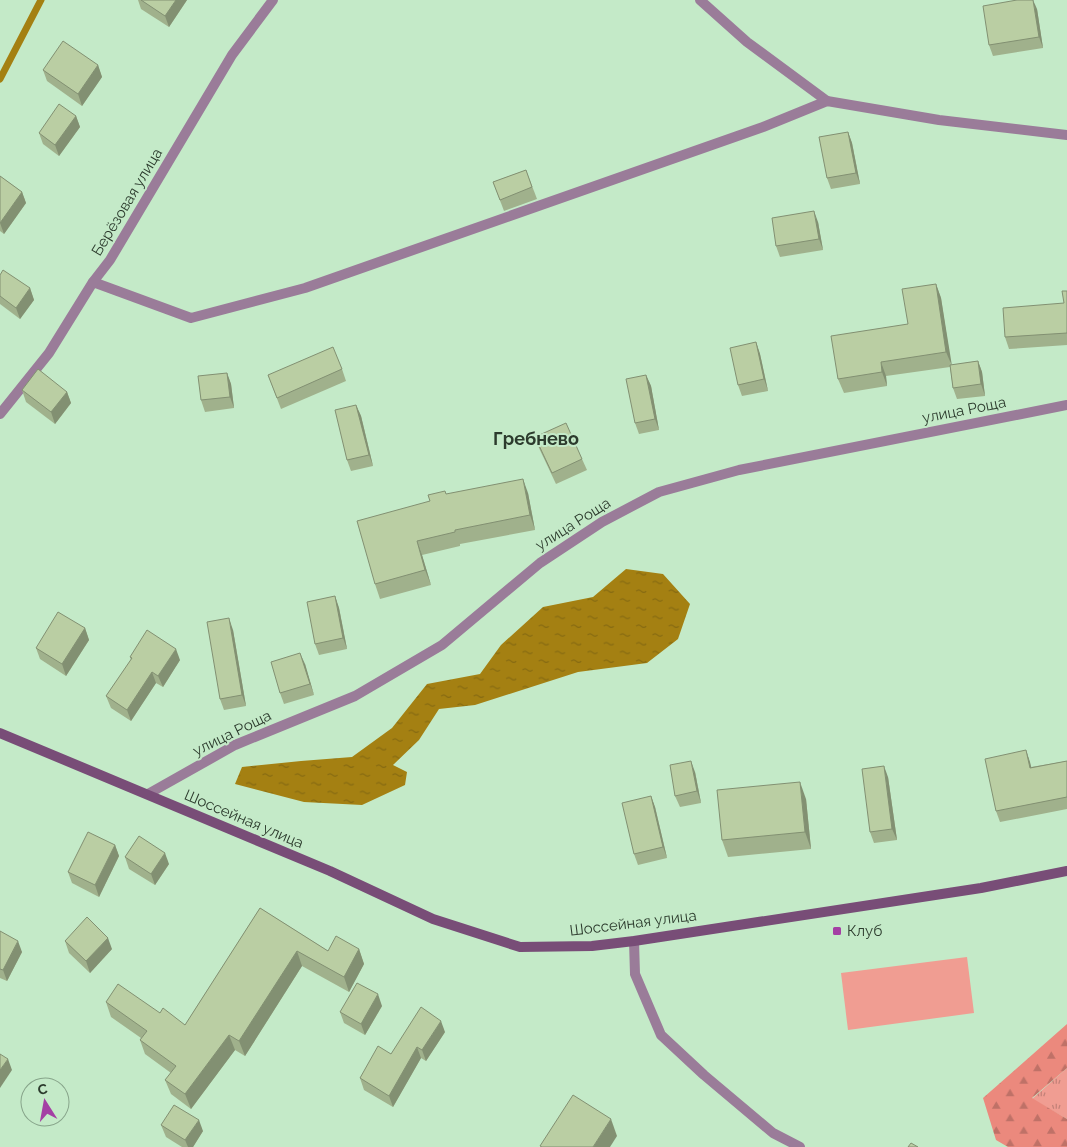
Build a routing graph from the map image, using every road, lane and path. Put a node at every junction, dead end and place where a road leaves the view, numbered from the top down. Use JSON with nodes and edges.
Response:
{"nodes":[{"id":1,"x":273,"y":0,"type":"edge"},
{"id":2,"x":700,"y":0,"type":"edge"},
{"id":3,"x":827,"y":101,"type":"junction"},
{"id":4,"x":1067,"y":135,"type":"edge"},
{"id":5,"x":93,"y":282,"type":"junction"},
{"id":6,"x":1067,"y":405,"type":"edge"},
{"id":7,"x":0,"y":414,"type":"edge"},
{"id":8,"x":0,"y":733,"type":"edge"},
{"id":9,"x":148,"y":794,"type":"junction"},
{"id":10,"x":1067,"y":872,"type":"edge"},
{"id":11,"x":634,"y":941,"type":"junction"},
{"id":12,"x":800,"y":1147,"type":"edge"}],
"edges":[{"from":1,"to":5,"type":"street","name":"Берёзовая улица"},
{"from":2,"to":3,"type":"street"},
{"from":3,"to":4,"type":"street"},
{"from":3,"to":5,"type":"street"},
{"from":5,"to":7,"type":"street","name":"Берёзовая улица"},
{"from":6,"to":9,"type":"street","name":"улица Роща"},
{"from":8,"to":9,"type":"street","name":"Шоссейная улица"},
{"from":9,"to":11,"type":"street","name":"Шоссейная улица"},
{"from":10,"to":11,"type":"street","name":"Шоссейная улица"},
{"from":11,"to":12,"type":"street"}]}
